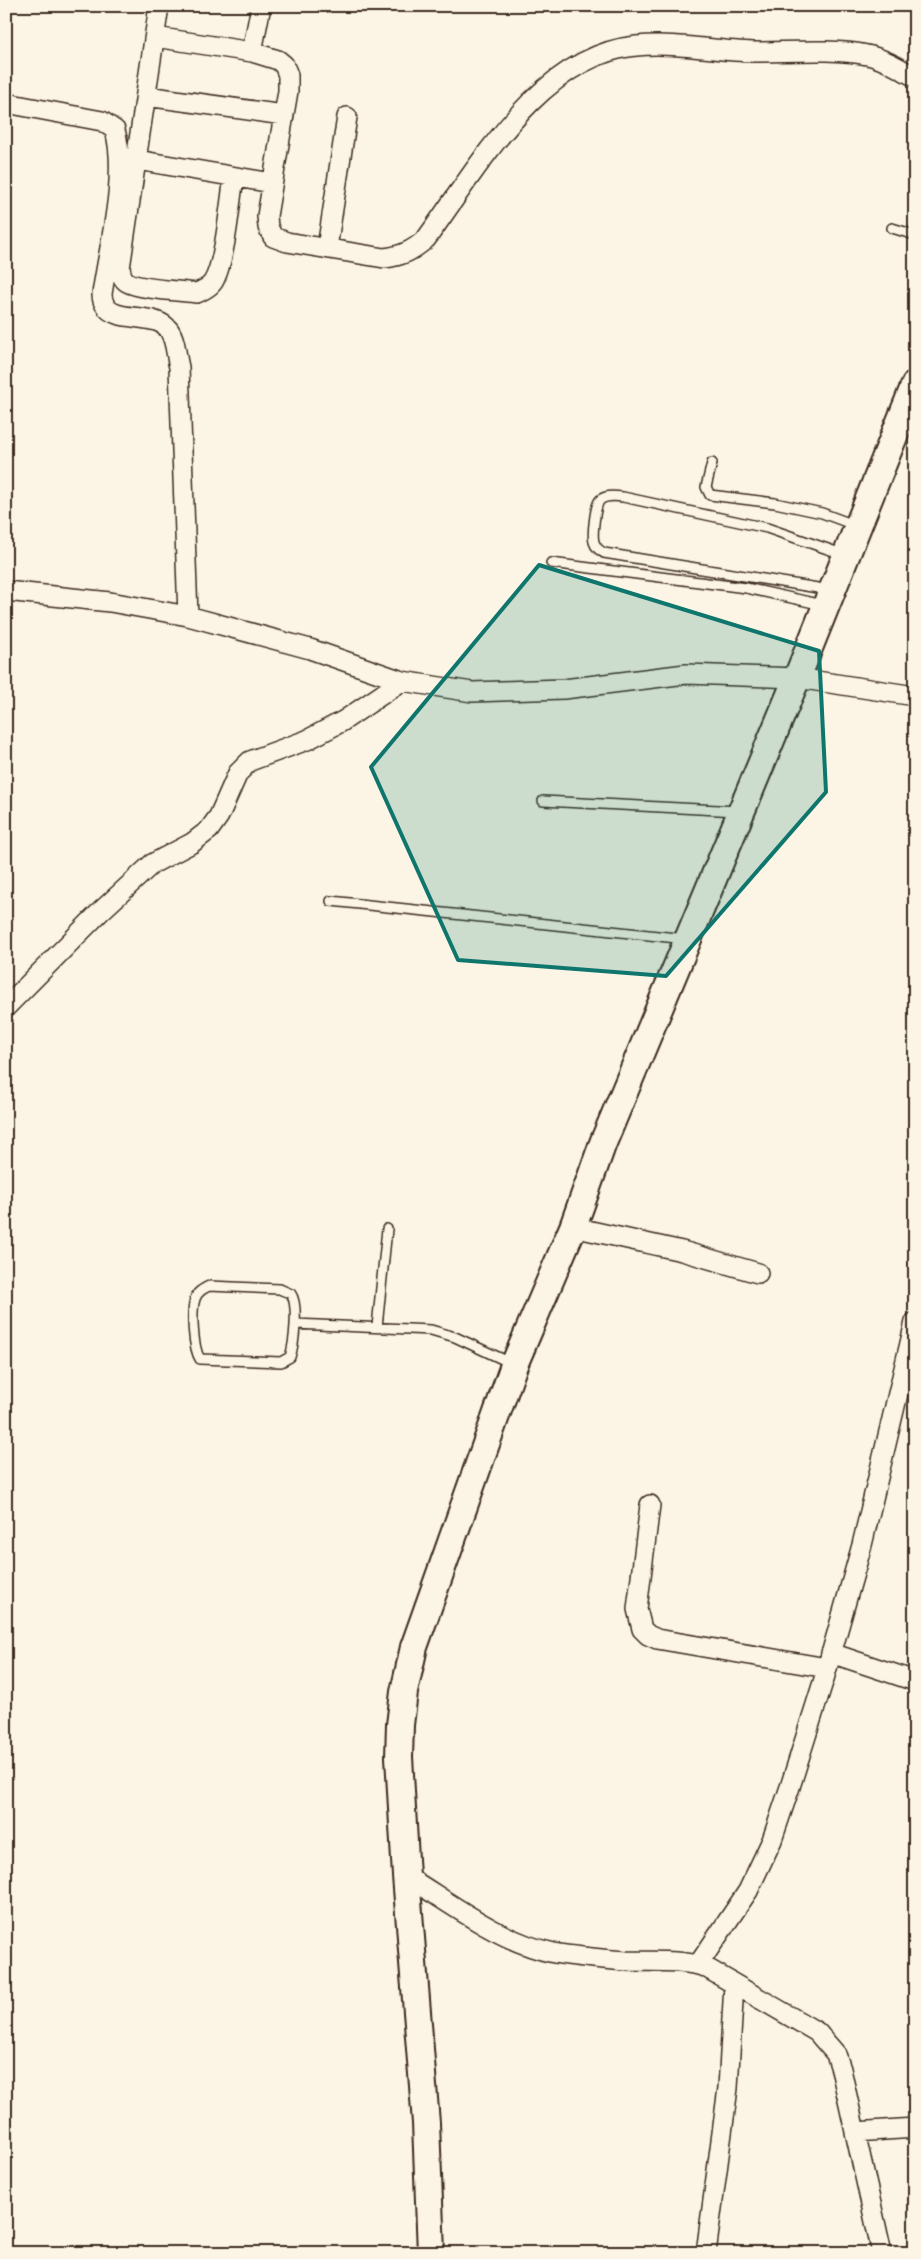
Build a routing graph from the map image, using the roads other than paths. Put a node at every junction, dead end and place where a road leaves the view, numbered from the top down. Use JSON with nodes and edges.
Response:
{"nodes":[{"id":1,"x":160,"y":6,"type":"edge"},
{"id":2,"x":261,"y":6,"type":"edge"},
{"id":3,"x":155,"y":37,"type":"junction"},
{"id":4,"x":252,"y":52,"type":"junction"},
{"id":5,"x":915,"y":77,"type":"edge"},
{"id":6,"x":146,"y":96,"type":"junction"},
{"id":7,"x":6,"y":104,"type":"edge"},
{"id":8,"x":284,"y":115,"type":"junction"},
{"id":9,"x":347,"y":117,"type":"dead end"},
{"id":10,"x":137,"y":160,"type":"junction"},
{"id":11,"x":234,"y":177,"type":"junction"},
{"id":12,"x":272,"y":183,"type":"junction"},
{"id":13,"x":892,"y":228,"type":"dead end"},
{"id":14,"x":915,"y":235,"type":"edge"},
{"id":15,"x":326,"y":248,"type":"junction"},
{"id":16,"x":915,"y":384,"type":"edge"},
{"id":17,"x":712,"y":463,"type":"dead end"},
{"id":18,"x":857,"y":526,"type":"junction"},
{"id":19,"x":845,"y":555,"type":"junction"},
{"id":20,"x":551,"y":563,"type":"dead end"},
{"id":21,"x":6,"y":591,"type":"edge"},
{"id":22,"x":828,"y":598,"type":"junction"},
{"id":23,"x":188,"y":616,"type":"junction"},
{"id":24,"x":797,"y":678,"type":"junction"},
{"id":25,"x":402,"y":681,"type":"junction"},
{"id":26,"x":915,"y":696,"type":"edge"},
{"id":27,"x":543,"y":801,"type":"dead end"},
{"id":28,"x":741,"y":811,"type":"junction"},
{"id":29,"x":331,"y":901,"type":"dead end"},
{"id":30,"x":688,"y":939,"type":"junction"},
{"id":31,"x":6,"y":1008,"type":"edge"},
{"id":32,"x":573,"y":1227,"type":"junction"},
{"id":33,"x":387,"y":1229,"type":"dead end"},
{"id":34,"x":758,"y":1273,"type":"dead end"},
{"id":35,"x":915,"y":1322,"type":"edge"},
{"id":36,"x":295,"y":1324,"type":"junction"},
{"id":37,"x":377,"y":1327,"type":"junction"},
{"id":38,"x":514,"y":1365,"type":"junction"},
{"id":39,"x":650,"y":1505,"type":"dead end"},
{"id":40,"x":829,"y":1660,"type":"junction"},
{"id":41,"x":915,"y":1681,"type":"edge"},
{"id":42,"x":406,"y":1876,"type":"junction"},
{"id":43,"x":698,"y":1965,"type":"junction"},
{"id":44,"x":734,"y":1984,"type":"junction"},
{"id":45,"x":915,"y":2128,"type":"edge"},
{"id":46,"x":855,"y":2132,"type":"junction"},
{"id":47,"x":432,"y":2253,"type":"edge"},
{"id":48,"x":706,"y":2253,"type":"edge"},
{"id":49,"x":882,"y":2253,"type":"edge"}],
"edges":[{"from":1,"to":3,"type":"street"},
{"from":2,"to":4,"type":"street"},
{"from":3,"to":4,"type":"street"},
{"from":3,"to":6,"type":"street"},
{"from":4,"to":8,"type":"street"},
{"from":5,"to":15,"type":"street"},
{"from":6,"to":8,"type":"street"},
{"from":6,"to":10,"type":"street"},
{"from":7,"to":23,"type":"street"},
{"from":8,"to":12,"type":"street"},
{"from":9,"to":15,"type":"street"},
{"from":10,"to":11,"type":"street"},
{"from":10,"to":11,"type":"street"},
{"from":11,"to":12,"type":"street"},
{"from":12,"to":15,"type":"street"},
{"from":13,"to":14,"type":"lane"},
{"from":16,"to":18,"type":"main road"},
{"from":17,"to":18,"type":"lane"},
{"from":18,"to":19,"type":"main road"},
{"from":19,"to":22,"type":"main road"},
{"from":19,"to":22,"type":"lane"},
{"from":20,"to":22,"type":"lane"},
{"from":21,"to":23,"type":"street"},
{"from":22,"to":24,"type":"main road"},
{"from":23,"to":25,"type":"street"},
{"from":24,"to":25,"type":"street"},
{"from":24,"to":26,"type":"street"},
{"from":24,"to":28,"type":"main road"},
{"from":25,"to":31,"type":"street"},
{"from":27,"to":28,"type":"lane"},
{"from":28,"to":30,"type":"main road"},
{"from":29,"to":30,"type":"lane"},
{"from":30,"to":32,"type":"main road"},
{"from":32,"to":34,"type":"street"},
{"from":32,"to":38,"type":"main road"},
{"from":33,"to":37,"type":"lane"},
{"from":35,"to":40,"type":"street"},
{"from":36,"to":36,"type":"lane"},
{"from":36,"to":37,"type":"lane"},
{"from":37,"to":38,"type":"lane"},
{"from":38,"to":42,"type":"main road"},
{"from":39,"to":40,"type":"street"},
{"from":40,"to":41,"type":"street"},
{"from":40,"to":43,"type":"street"},
{"from":42,"to":43,"type":"street"},
{"from":42,"to":47,"type":"main road"},
{"from":43,"to":44,"type":"street"},
{"from":44,"to":46,"type":"street"},
{"from":44,"to":48,"type":"street"},
{"from":45,"to":46,"type":"street"},
{"from":46,"to":49,"type":"street"}]}
